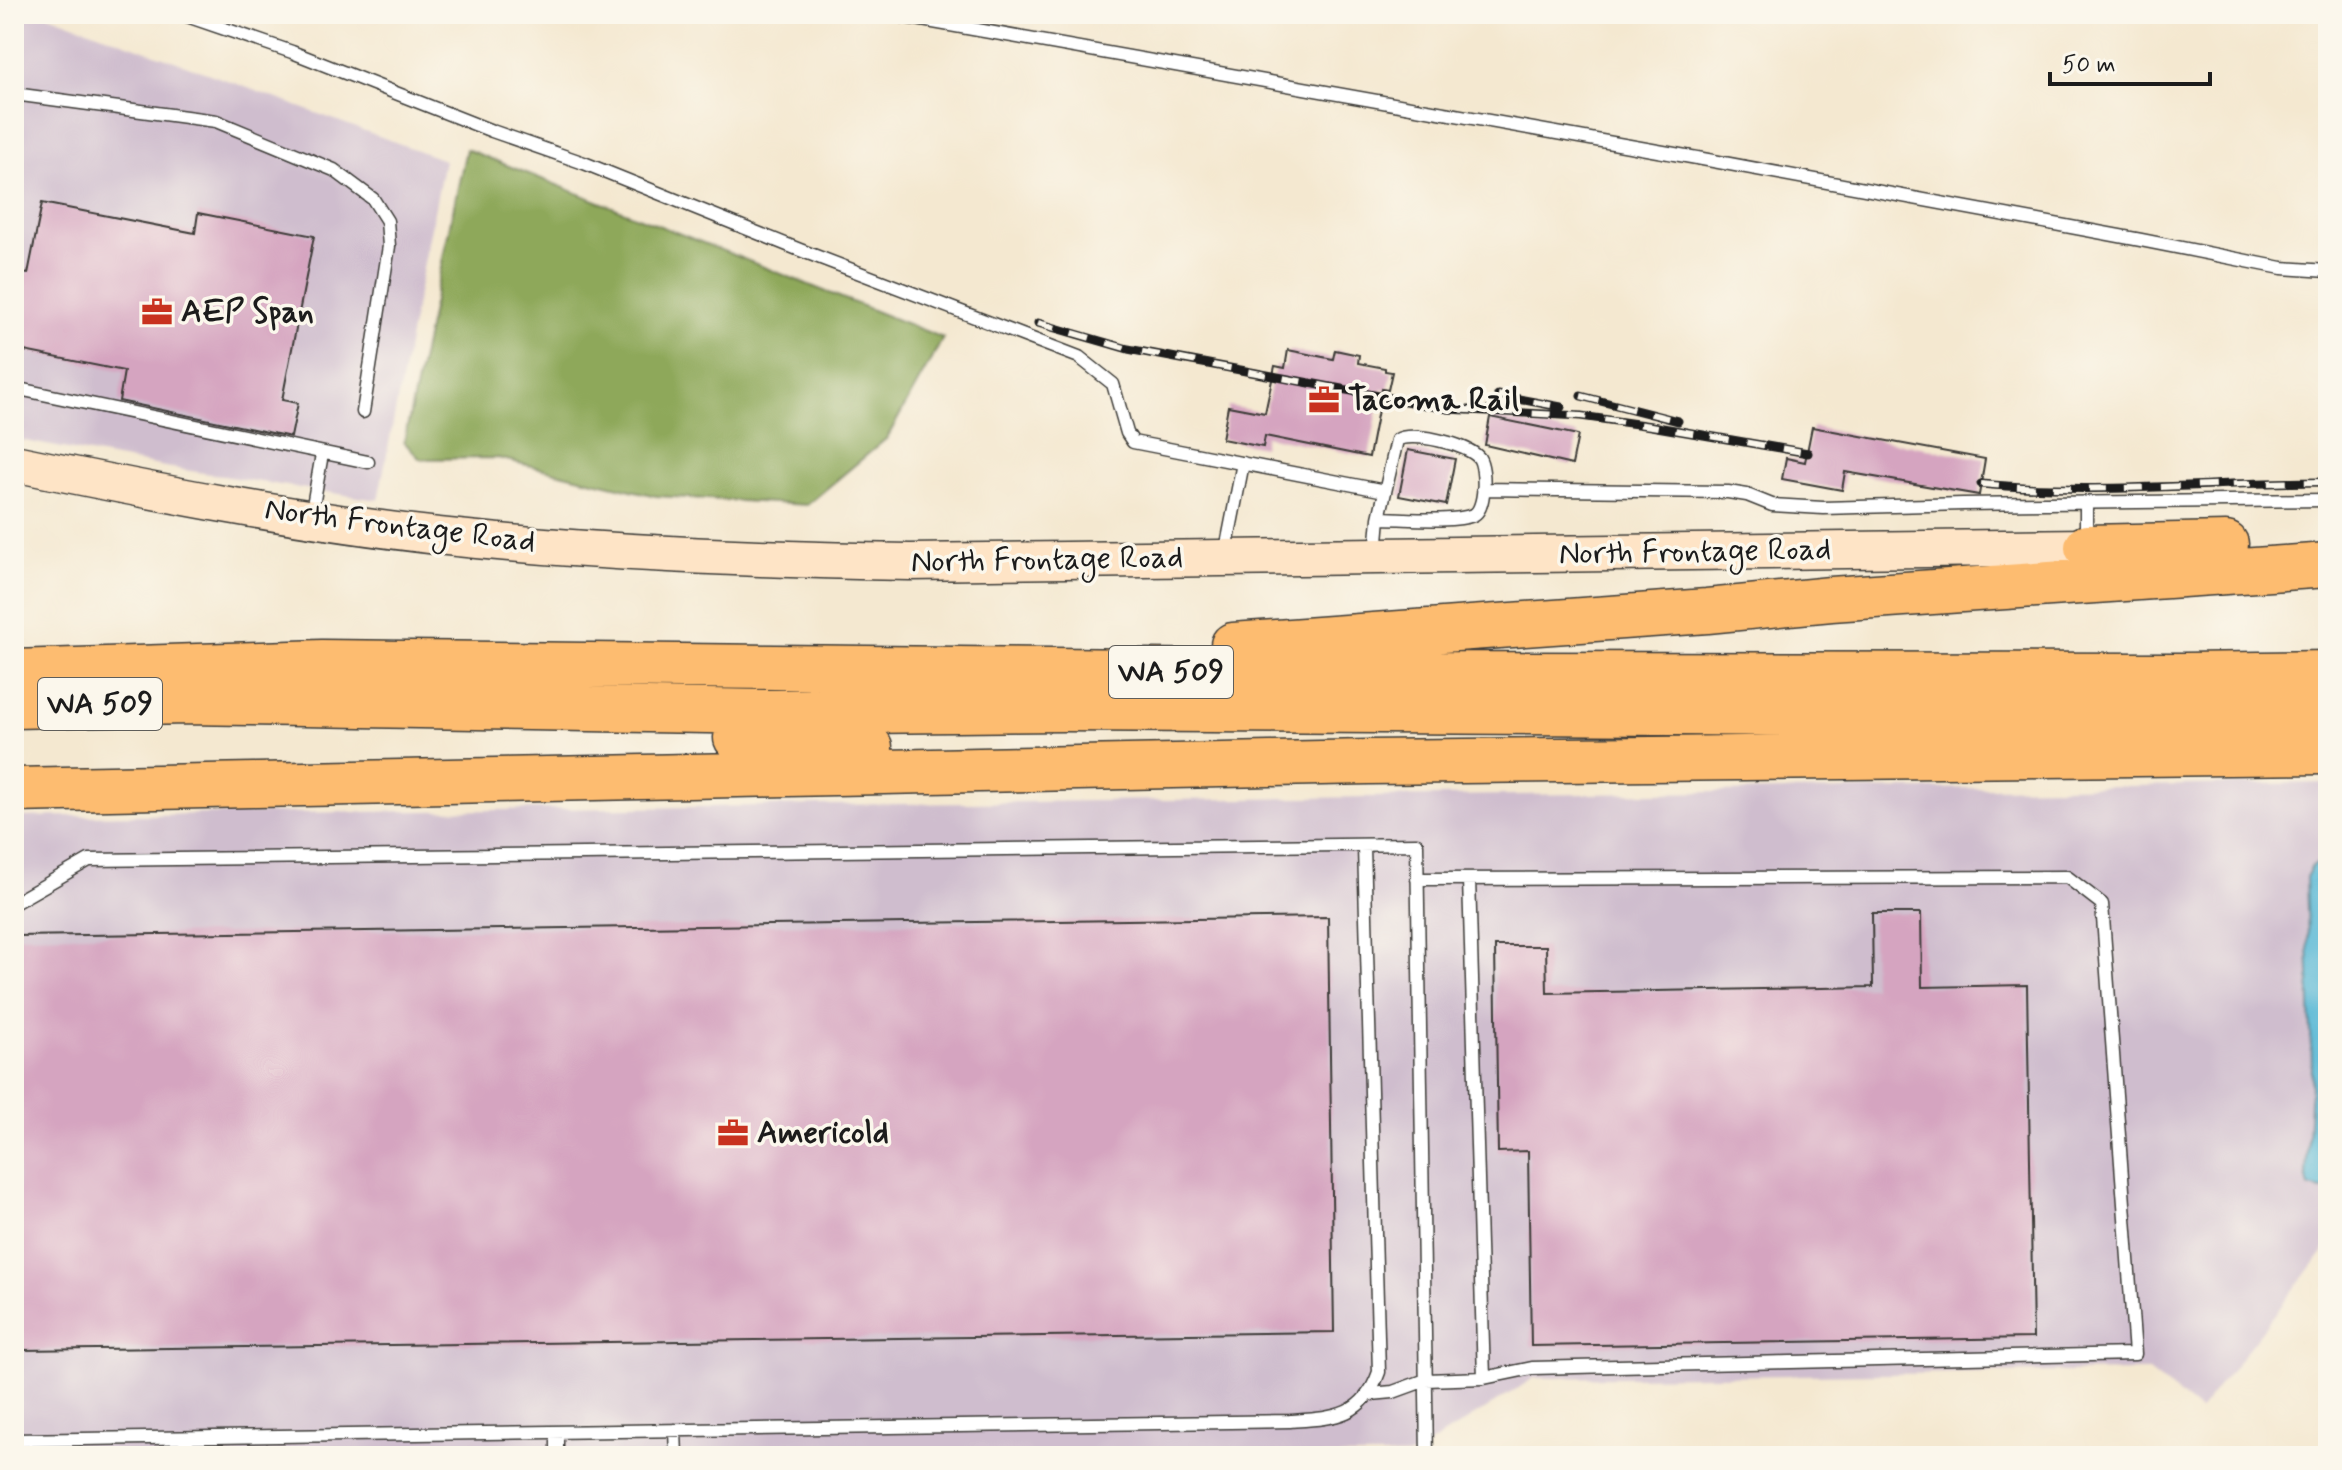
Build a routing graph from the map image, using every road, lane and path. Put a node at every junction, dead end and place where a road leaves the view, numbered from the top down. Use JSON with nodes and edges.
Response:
{"nodes":[{"id":1,"x":181,"y":14,"type":"edge"},
{"id":2,"x":888,"y":14,"type":"edge"},
{"id":3,"x":14,"y":94,"type":"edge"},
{"id":4,"x":2328,"y":271,"type":"edge"},
{"id":5,"x":14,"y":388,"type":"edge"},
{"id":6,"x":363,"y":412,"type":"dead end"},
{"id":7,"x":322,"y":454,"type":"junction"},
{"id":8,"x":368,"y":462,"type":"dead end"},
{"id":9,"x":14,"y":463,"type":"edge"},
{"id":10,"x":1243,"y":463,"type":"junction"},
{"id":11,"x":1483,"y":489,"type":"junction"},
{"id":12,"x":1385,"y":491,"type":"junction"},
{"id":13,"x":2328,"y":500,"type":"edge"},
{"id":14,"x":2086,"y":504,"type":"junction"},
{"id":15,"x":311,"y":518,"type":"junction"},
{"id":16,"x":1379,"y":518,"type":"junction"},
{"id":17,"x":2328,"y":542,"type":"edge"},
{"id":18,"x":2087,"y":547,"type":"junction"},
{"id":19,"x":1376,"y":556,"type":"junction"},
{"id":20,"x":1225,"y":558,"type":"junction"},
{"id":21,"x":2328,"y":565,"type":"edge"},
{"id":22,"x":658,"y":667,"type":"junction"},
{"id":23,"x":14,"y":672,"type":"edge"},
{"id":24,"x":2328,"y":673,"type":"edge"},
{"id":25,"x":186,"y":702,"type":"junction"},
{"id":26,"x":14,"y":706,"type":"edge"},
{"id":27,"x":2328,"y":712,"type":"edge"},
{"id":28,"x":2328,"y":752,"type":"edge"},
{"id":29,"x":1369,"y":762,"type":"junction"},
{"id":30,"x":14,"y":790,"type":"edge"},
{"id":31,"x":1364,"y":847,"type":"junction"},
{"id":32,"x":1417,"y":879,"type":"junction"},
{"id":33,"x":1469,"y":879,"type":"junction"},
{"id":34,"x":14,"y":903,"type":"edge"},
{"id":35,"x":1484,"y":1378,"type":"junction"},
{"id":36,"x":1426,"y":1380,"type":"junction"},
{"id":37,"x":1371,"y":1394,"type":"junction"},
{"id":38,"x":675,"y":1430,"type":"junction"},
{"id":39,"x":557,"y":1432,"type":"junction"},
{"id":40,"x":14,"y":1440,"type":"edge"},
{"id":41,"x":557,"y":1456,"type":"edge"},
{"id":42,"x":676,"y":1456,"type":"edge"},
{"id":43,"x":1427,"y":1456,"type":"edge"}],
"edges":[{"from":1,"to":10,"type":"lane"},
{"from":2,"to":4,"type":"lane"},
{"from":3,"to":6,"type":"lane"},
{"from":5,"to":7,"type":"lane"},
{"from":7,"to":8,"type":"lane"},
{"from":7,"to":15,"type":"lane"},
{"from":9,"to":15,"type":"street","name":"North Frontage Road"},
{"from":10,"to":12,"type":"lane"},
{"from":10,"to":20,"type":"lane"},
{"from":11,"to":12,"type":"lane"},
{"from":11,"to":14,"type":"lane"},
{"from":11,"to":16,"type":"lane"},
{"from":12,"to":16,"type":"lane"},
{"from":13,"to":14,"type":"lane"},
{"from":14,"to":18,"type":"lane"},
{"from":15,"to":20,"type":"street","name":"North Frontage Road"},
{"from":16,"to":19,"type":"lane"},
{"from":17,"to":18,"type":"highway"},
{"from":18,"to":19,"type":"street","name":"North Frontage Road"},
{"from":19,"to":20,"type":"street","name":"North Frontage Road"},
{"from":21,"to":22,"type":"highway"},
{"from":22,"to":23,"type":"highway","number":"WA 509"},
{"from":22,"to":24,"type":"highway","number":"WA 509"},
{"from":25,"to":26,"type":"highway","number":"WA 509"},
{"from":25,"to":27,"type":"highway","number":"WA 509"},
{"from":25,"to":29,"type":"highway"},
{"from":28,"to":29,"type":"highway"},
{"from":29,"to":30,"type":"highway"},
{"from":31,"to":32,"type":"lane"},
{"from":31,"to":34,"type":"lane"},
{"from":31,"to":37,"type":"lane"},
{"from":32,"to":33,"type":"lane"},
{"from":32,"to":36,"type":"lane"},
{"from":33,"to":35,"type":"lane"},
{"from":33,"to":35,"type":"lane"},
{"from":35,"to":36,"type":"lane"},
{"from":36,"to":37,"type":"lane"},
{"from":36,"to":43,"type":"lane"},
{"from":37,"to":38,"type":"lane"},
{"from":38,"to":39,"type":"lane"},
{"from":38,"to":42,"type":"lane"},
{"from":39,"to":40,"type":"lane"},
{"from":39,"to":41,"type":"lane"}]}
